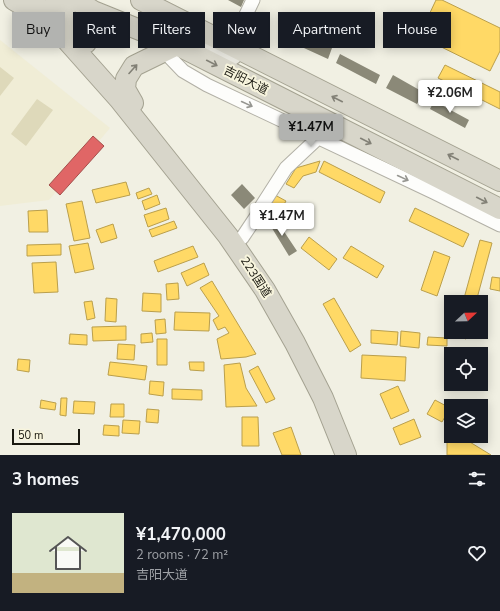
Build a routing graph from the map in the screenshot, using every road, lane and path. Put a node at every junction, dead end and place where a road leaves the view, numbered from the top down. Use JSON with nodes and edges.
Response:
{"nodes":[{"id":1,"x":14,"y":0,"type":"edge"},
{"id":2,"x":33,"y":0,"type":"edge"},
{"id":3,"x":56,"y":0,"type":"edge"},
{"id":4,"x":76,"y":0,"type":"edge"},
{"id":5,"x":141,"y":0,"type":"edge"},
{"id":6,"x":253,"y":0,"type":"edge"},
{"id":7,"x":36,"y":12,"type":"edge"},
{"id":8,"x":42,"y":12,"type":"edge"},
{"id":9,"x":247,"y":12,"type":"edge"},
{"id":10,"x":65,"y":37,"type":"edge"},
{"id":11,"x":213,"y":37,"type":"edge"},
{"id":12,"x":235,"y":48,"type":"edge"},
{"id":13,"x":177,"y":49,"type":"junction"},
{"id":14,"x":260,"y":60,"type":"junction"},
{"id":15,"x":126,"y":101,"type":"junction"},
{"id":16,"x":318,"y":138,"type":"junction"},
{"id":17,"x":500,"y":181,"type":"edge"},
{"id":18,"x":500,"y":209,"type":"edge"},
{"id":19,"x":500,"y":225,"type":"edge"},
{"id":20,"x":242,"y":238,"type":"junction"},
{"id":21,"x":346,"y":455,"type":"edge"},
{"id":22,"x":357,"y":455,"type":"edge"}],
"edges":[{"from":1,"to":7,"type":"highway"},
{"from":2,"to":8,"type":"highway"},
{"from":3,"to":15,"type":"highway"},
{"from":4,"to":13,"type":"highway","name":"吉阳大道"},
{"from":5,"to":11,"type":"highway","name":"吉阳大道"},
{"from":6,"to":9,"type":"street"},
{"from":10,"to":15,"type":"highway"},
{"from":12,"to":14,"type":"highway","name":"吉阳大道"},
{"from":13,"to":14,"type":"main road"},
{"from":15,"to":13,"type":"highway","one_way":true},
{"from":13,"to":16,"type":"street","one_way":true},
{"from":13,"to":18,"type":"highway","name":"吉阳大道","one_way":true},
{"from":17,"to":14,"type":"highway","name":"吉阳大道","one_way":true},
{"from":15,"to":20,"type":"highway","name":"223国道"},
{"from":15,"to":21,"type":"highway","name":"223国道"},
{"from":16,"to":19,"type":"street","one_way":true},
{"from":16,"to":20,"type":"street"},
{"from":20,"to":22,"type":"highway","name":"223国道"}]}
